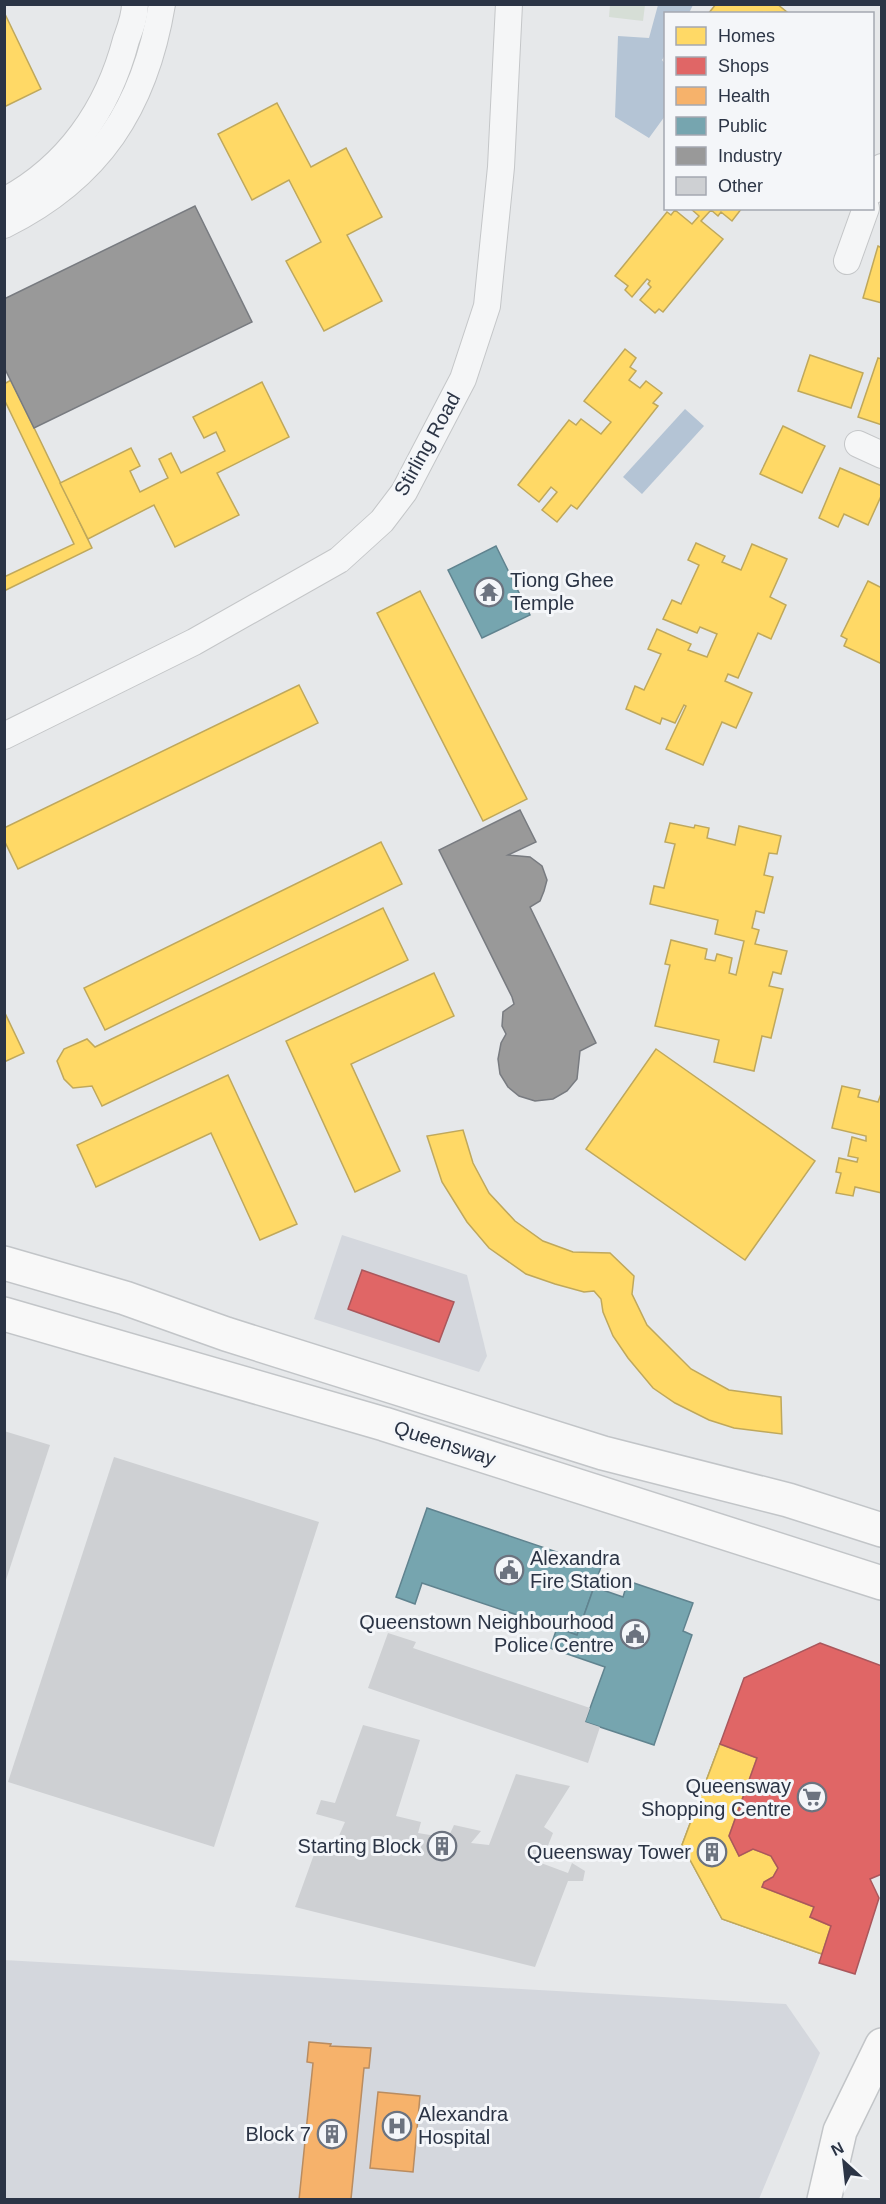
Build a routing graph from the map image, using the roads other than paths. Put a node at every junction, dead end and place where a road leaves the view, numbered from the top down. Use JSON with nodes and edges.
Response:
{"nodes":[{"id":1,"x":135,"y":4,"type":"edge"},
{"id":2,"x":162,"y":4,"type":"edge"},
{"id":3,"x":509,"y":4,"type":"edge"},
{"id":4,"x":882,"y":167,"type":"edge"},
{"id":5,"x":874,"y":188,"type":"edge"},
{"id":6,"x":4,"y":201,"type":"edge"},
{"id":7,"x":865,"y":210,"type":"edge"},
{"id":8,"x":4,"y":225,"type":"edge"},
{"id":9,"x":846,"y":261,"type":"dead end"},
{"id":10,"x":858,"y":444,"type":"dead end"},
{"id":11,"x":882,"y":455,"type":"edge"},
{"id":12,"x":4,"y":736,"type":"edge"},
{"id":13,"x":4,"y":1263,"type":"edge"},
{"id":14,"x":4,"y":1314,"type":"edge"},
{"id":15,"x":882,"y":1530,"type":"edge"},
{"id":16,"x":882,"y":1583,"type":"edge"},
{"id":17,"x":882,"y":2045,"type":"edge"},
{"id":18,"x":824,"y":2199,"type":"edge"}],
"edges":[{"from":1,"to":6,"type":"street"},
{"from":2,"to":8,"type":"street"},
{"from":3,"to":12,"type":"street","name":"Stirling Road"},
{"from":4,"to":5,"type":"street"},
{"from":7,"to":9,"type":"street"},
{"from":10,"to":11,"type":"street"},
{"from":13,"to":15,"type":"main road","name":"Queensway"},
{"from":14,"to":16,"type":"main road","name":"Queensway"},
{"from":17,"to":18,"type":"main road"}]}
